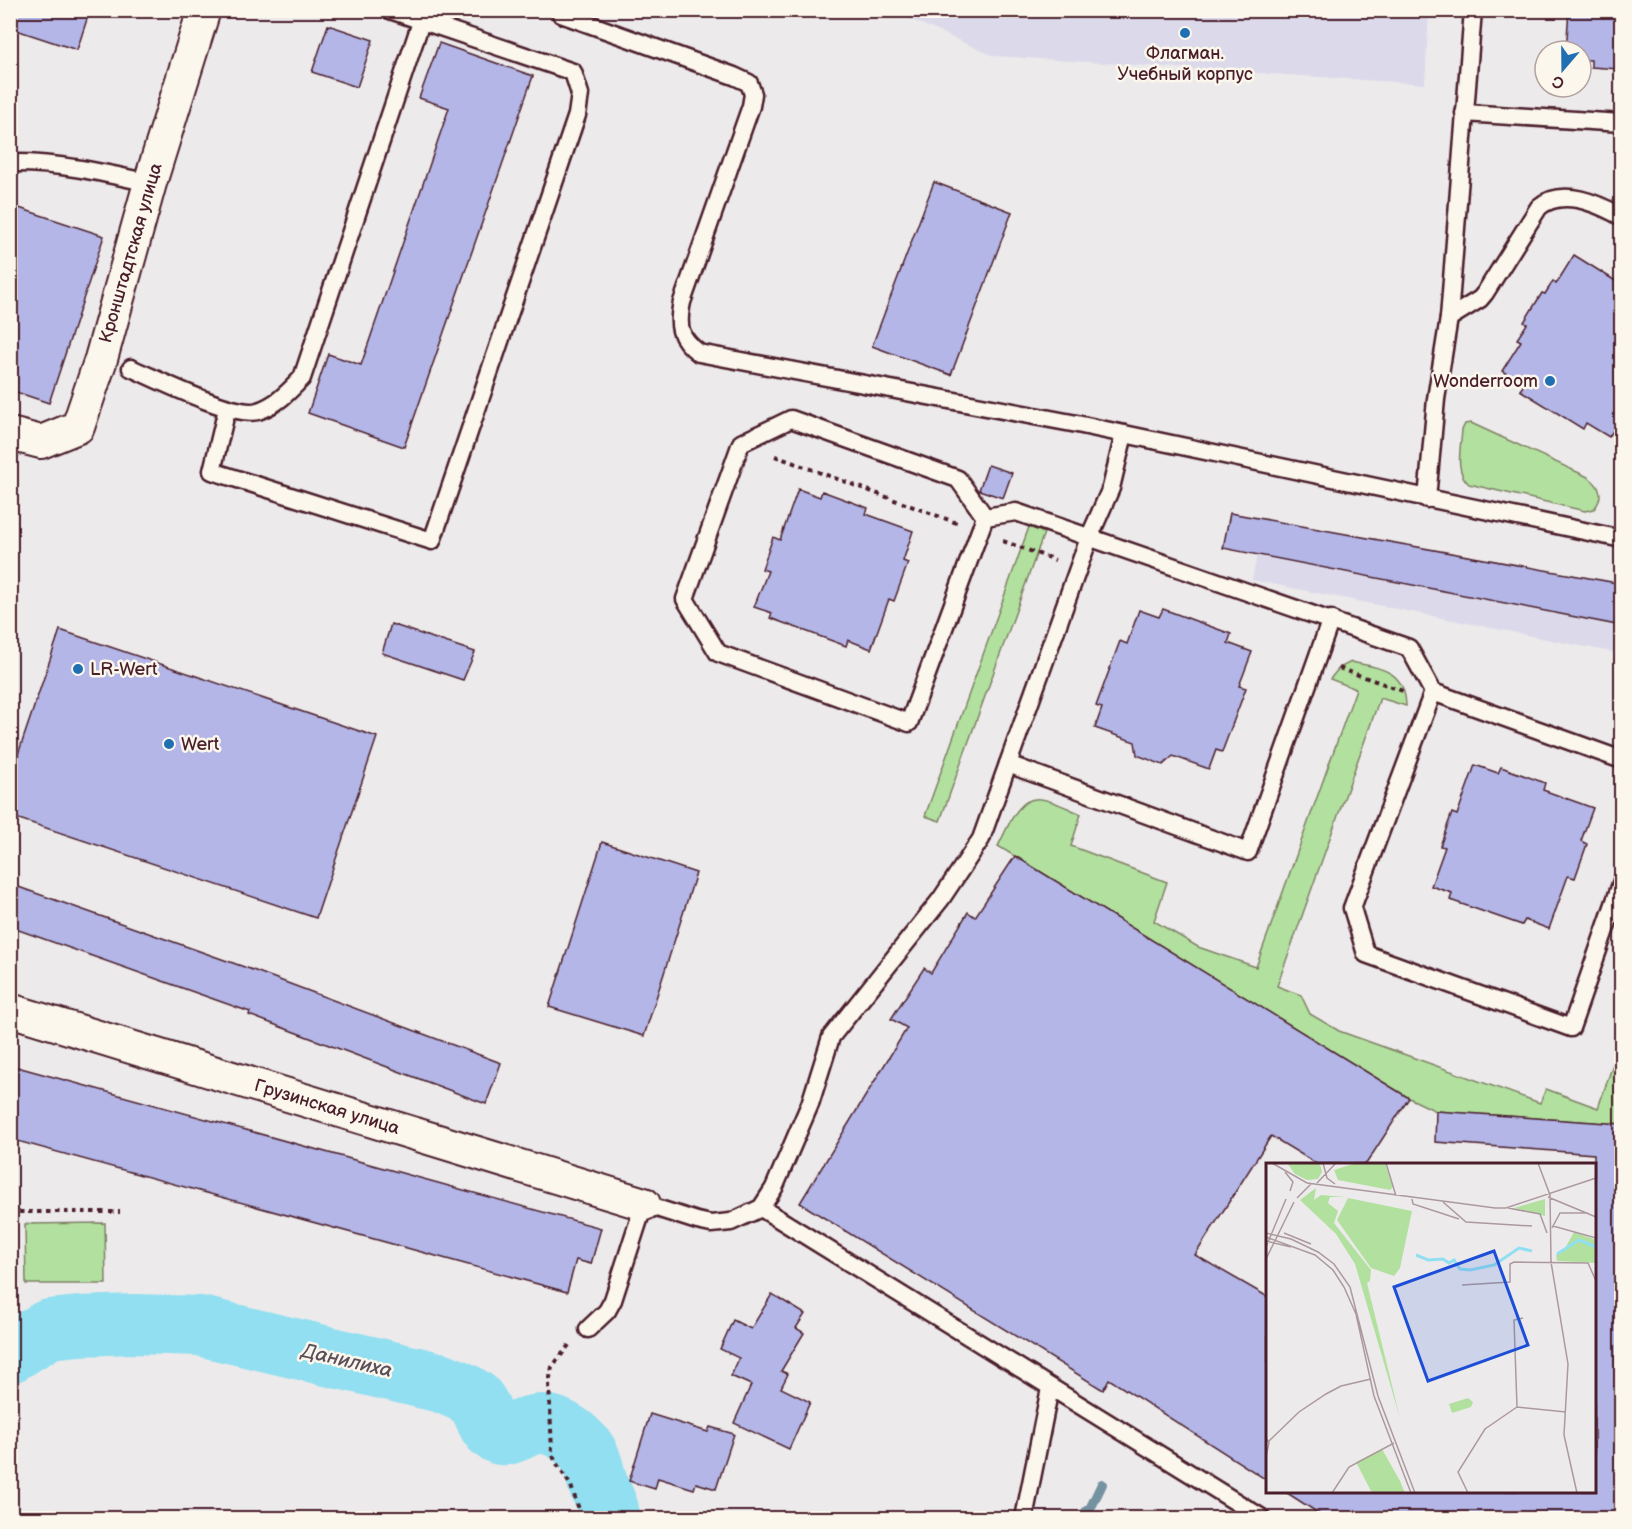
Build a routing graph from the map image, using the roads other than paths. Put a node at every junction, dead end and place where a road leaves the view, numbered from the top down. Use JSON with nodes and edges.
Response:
{"nodes":[{"id":1,"x":204,"y":10,"type":"edge"},
{"id":2,"x":390,"y":10,"type":"edge"},
{"id":3,"x":1473,"y":10,"type":"edge"},
{"id":4,"x":559,"y":12,"type":"edge"},
{"id":5,"x":421,"y":22,"type":"junction"},
{"id":6,"x":1464,"y":113,"type":"junction"},
{"id":7,"x":1622,"y":123,"type":"edge"},
{"id":8,"x":10,"y":163,"type":"edge"},
{"id":9,"x":150,"y":183,"type":"junction"},
{"id":10,"x":1622,"y":218,"type":"edge"},
{"id":11,"x":1449,"y":318,"type":"junction"},
{"id":12,"x":131,"y":368,"type":"dead end"},
{"id":13,"x":227,"y":409,"type":"junction"},
{"id":14,"x":10,"y":434,"type":"edge"},
{"id":15,"x":1125,"y":434,"type":"junction"},
{"id":16,"x":1427,"y":499,"type":"junction"},
{"id":17,"x":983,"y":525,"type":"junction"},
{"id":18,"x":1089,"y":538,"type":"junction"},
{"id":19,"x":1622,"y":539,"type":"edge"},
{"id":20,"x":1330,"y":619,"type":"junction"},
{"id":21,"x":1431,"y":698,"type":"junction"},
{"id":22,"x":1622,"y":760,"type":"edge"},
{"id":23,"x":1008,"y":764,"type":"junction"},
{"id":24,"x":1622,"y":881,"type":"edge"},
{"id":25,"x":10,"y":1010,"type":"edge"},
{"id":26,"x":644,"y":1204,"type":"junction"},
{"id":27,"x":761,"y":1208,"type":"junction"},
{"id":28,"x":588,"y":1329,"type":"road end"},
{"id":29,"x":1050,"y":1388,"type":"junction"},
{"id":30,"x":1024,"y":1518,"type":"edge"},
{"id":31,"x":1262,"y":1518,"type":"edge"}],
"edges":[{"from":1,"to":9,"type":"street","name":"Кронштадтская улица"},
{"from":2,"to":5,"type":"lane"},
{"from":3,"to":6,"type":"lane"},
{"from":4,"to":15,"type":"lane"},
{"from":5,"to":13,"type":"lane"},
{"from":5,"to":13,"type":"lane"},
{"from":6,"to":7,"type":"lane"},
{"from":6,"to":11,"type":"lane"},
{"from":8,"to":9,"type":"lane"},
{"from":9,"to":14,"type":"street","name":"Кронштадтская улица"},
{"from":10,"to":11,"type":"lane"},
{"from":11,"to":16,"type":"lane"},
{"from":12,"to":13,"type":"lane"},
{"from":15,"to":16,"type":"lane"},
{"from":15,"to":18,"type":"lane"},
{"from":16,"to":19,"type":"lane"},
{"from":17,"to":17,"type":"lane"},
{"from":17,"to":18,"type":"lane"},
{"from":18,"to":20,"type":"lane"},
{"from":18,"to":23,"type":"lane"},
{"from":20,"to":21,"type":"lane"},
{"from":20,"to":23,"type":"lane"},
{"from":21,"to":22,"type":"lane"},
{"from":21,"to":24,"type":"lane"},
{"from":23,"to":27,"type":"lane"},
{"from":25,"to":26,"type":"street","name":"Грузинская улица"},
{"from":26,"to":27,"type":"lane"},
{"from":26,"to":28,"type":"lane"},
{"from":27,"to":29,"type":"lane"},
{"from":29,"to":30,"type":"lane"},
{"from":29,"to":31,"type":"lane"}]}
